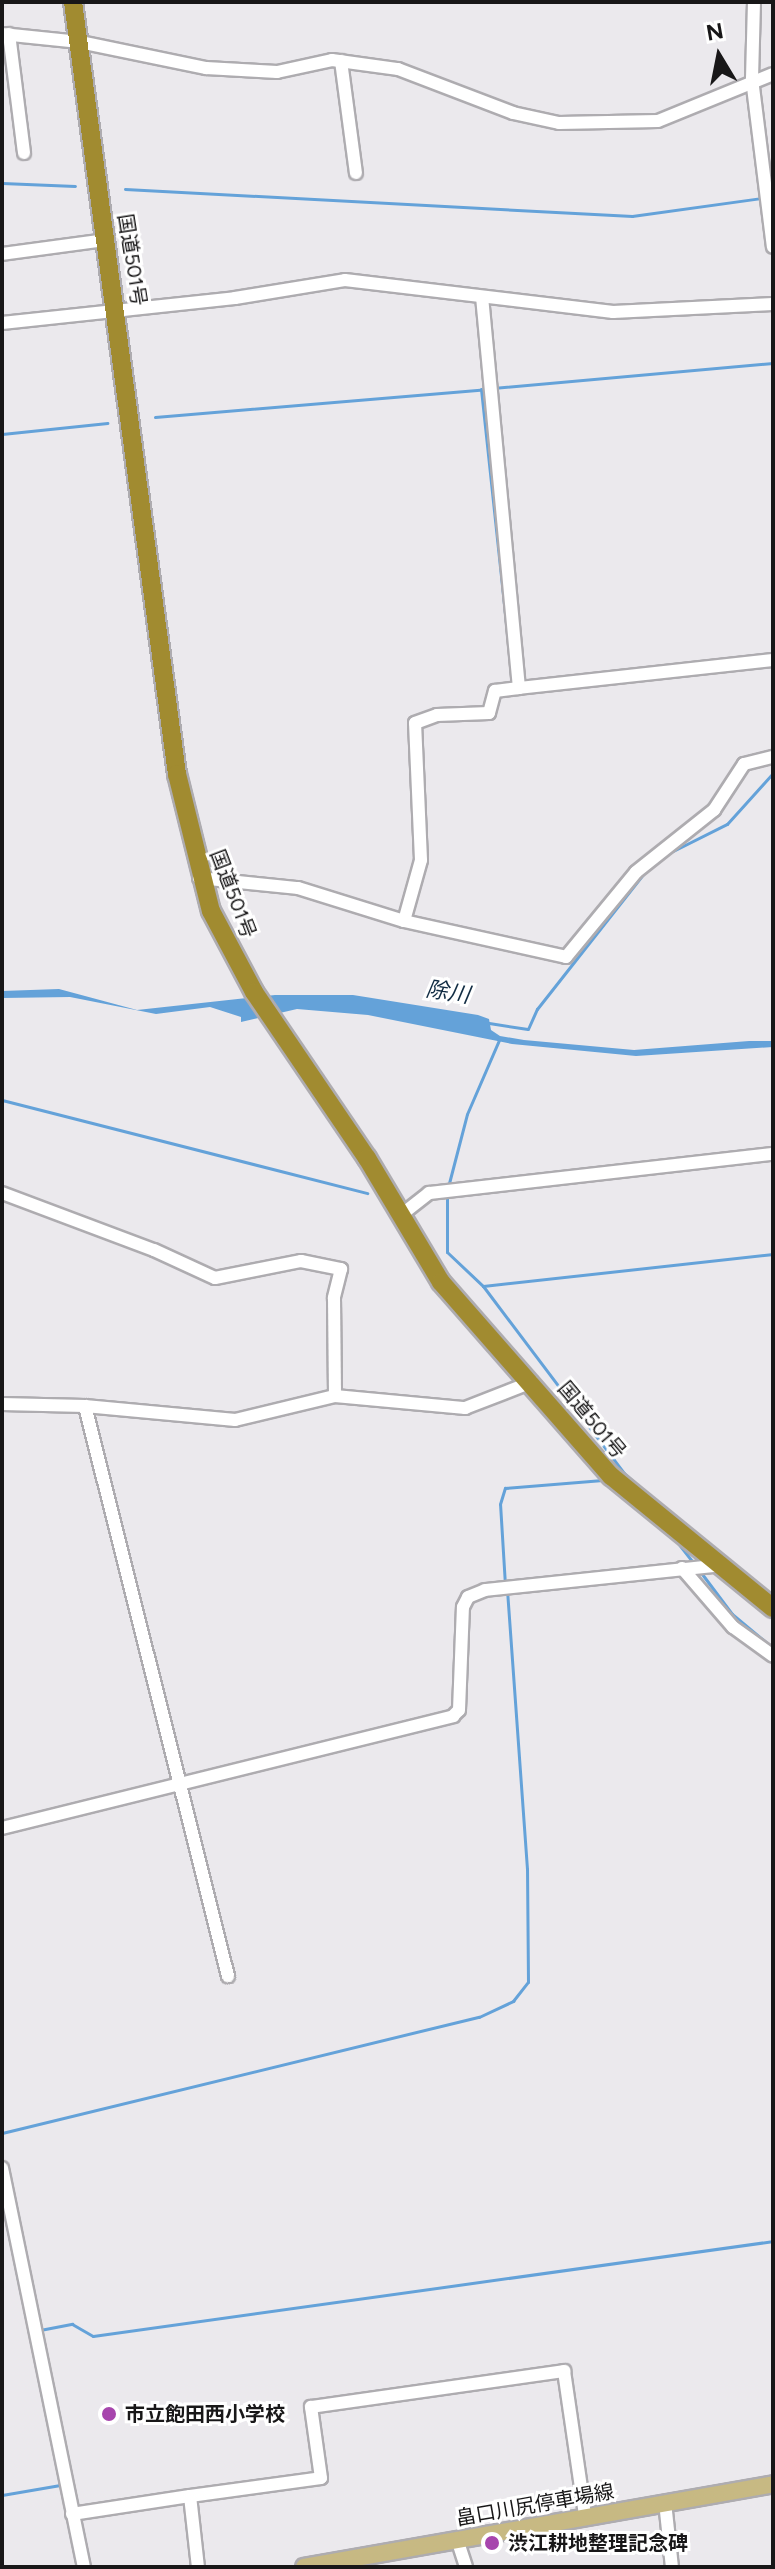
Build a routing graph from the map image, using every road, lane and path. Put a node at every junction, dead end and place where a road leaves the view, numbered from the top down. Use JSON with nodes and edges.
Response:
{"nodes":[{"id":1,"x":73,"y":2,"type":"edge"},
{"id":2,"x":754,"y":2,"type":"edge"},
{"id":3,"x":6,"y":34,"type":"edge"},
{"id":4,"x":80,"y":42,"type":"junction"},
{"id":5,"x":341,"y":61,"type":"junction"},
{"id":6,"x":773,"y":74,"type":"edge"},
{"id":7,"x":752,"y":79,"type":"junction"},
{"id":8,"x":24,"y":153,"type":"dead end"},
{"id":9,"x":356,"y":173,"type":"dead end"},
{"id":10,"x":106,"y":240,"type":"junction"},
{"id":11,"x":773,"y":247,"type":"edge"},
{"id":12,"x":2,"y":254,"type":"edge"},
{"id":13,"x":482,"y":298,"type":"junction"},
{"id":14,"x":773,"y":304,"type":"edge"},
{"id":15,"x":117,"y":313,"type":"junction"},
{"id":16,"x":2,"y":323,"type":"edge"},
{"id":17,"x":773,"y":660,"type":"edge"},
{"id":18,"x":519,"y":688,"type":"junction"},
{"id":19,"x":773,"y":757,"type":"edge"},
{"id":20,"x":199,"y":878,"type":"junction"},
{"id":21,"x":404,"y":921,"type":"junction"},
{"id":22,"x":773,"y":1154,"type":"edge"},
{"id":23,"x":2,"y":1193,"type":"edge"},
{"id":24,"x":401,"y":1215,"type":"junction"},
{"id":25,"x":532,"y":1382,"type":"junction"},
{"id":26,"x":335,"y":1396,"type":"junction"},
{"id":27,"x":2,"y":1404,"type":"edge"},
{"id":28,"x":85,"y":1406,"type":"junction"},
{"id":29,"x":722,"y":1565,"type":"junction"},
{"id":30,"x":682,"y":1568,"type":"junction"},
{"id":31,"x":773,"y":1608,"type":"edge"},
{"id":32,"x":773,"y":1656,"type":"edge"},
{"id":33,"x":181,"y":1783,"type":"junction"},
{"id":34,"x":2,"y":1828,"type":"edge"},
{"id":35,"x":228,"y":1976,"type":"dead end"},
{"id":36,"x":2,"y":2168,"type":"edge"},
{"id":37,"x":773,"y":2484,"type":"edge"},
{"id":38,"x":190,"y":2496,"type":"junction"},
{"id":39,"x":665,"y":2502,"type":"junction"},
{"id":40,"x":72,"y":2514,"type":"junction"},
{"id":41,"x":585,"y":2515,"type":"junction"},
{"id":42,"x":457,"y":2539,"type":"junction"},
{"id":43,"x":84,"y":2567,"type":"edge"},
{"id":44,"x":198,"y":2567,"type":"edge"},
{"id":45,"x":304,"y":2567,"type":"edge"},
{"id":46,"x":466,"y":2567,"type":"edge"},
{"id":47,"x":672,"y":2567,"type":"edge"}],
"edges":[{"from":1,"to":4,"type":"highway","name":"国道501号"},
{"from":2,"to":7,"type":"street"},
{"from":3,"to":4,"type":"street"},
{"from":3,"to":8,"type":"street"},
{"from":4,"to":5,"type":"street"},
{"from":4,"to":10,"type":"highway","name":"国道501号"},
{"from":5,"to":7,"type":"street"},
{"from":5,"to":9,"type":"street"},
{"from":6,"to":7,"type":"street"},
{"from":7,"to":11,"type":"street"},
{"from":10,"to":12,"type":"street"},
{"from":10,"to":15,"type":"highway","name":"国道501号"},
{"from":13,"to":14,"type":"street"},
{"from":13,"to":15,"type":"street"},
{"from":13,"to":18,"type":"street"},
{"from":15,"to":16,"type":"street"},
{"from":15,"to":20,"type":"highway","name":"国道501号"},
{"from":17,"to":18,"type":"street"},
{"from":18,"to":21,"type":"street"},
{"from":19,"to":21,"type":"street"},
{"from":20,"to":21,"type":"street"},
{"from":20,"to":24,"type":"highway","name":"国道501号"},
{"from":22,"to":24,"type":"street"},
{"from":23,"to":26,"type":"street"},
{"from":24,"to":25,"type":"highway","name":"国道501号"},
{"from":25,"to":26,"type":"street"},
{"from":25,"to":29,"type":"highway","name":"国道501号"},
{"from":26,"to":28,"type":"street"},
{"from":27,"to":28,"type":"street"},
{"from":28,"to":33,"type":"street"},
{"from":29,"to":30,"type":"street"},
{"from":29,"to":31,"type":"highway","name":"国道501号"},
{"from":30,"to":32,"type":"street"},
{"from":30,"to":33,"type":"street"},
{"from":33,"to":34,"type":"street"},
{"from":33,"to":35,"type":"street"},
{"from":36,"to":40,"type":"street"},
{"from":37,"to":39,"type":"main road","name":"畠口川尻停車場線"},
{"from":38,"to":40,"type":"street"},
{"from":38,"to":41,"type":"street"},
{"from":38,"to":44,"type":"street"},
{"from":39,"to":41,"type":"main road","name":"畠口川尻停車場線"},
{"from":39,"to":47,"type":"street"},
{"from":40,"to":43,"type":"street"},
{"from":41,"to":42,"type":"main road","name":"畠口川尻停車場線"},
{"from":42,"to":45,"type":"main road","name":"畠口川尻停車場線"},
{"from":42,"to":46,"type":"street"}]}
